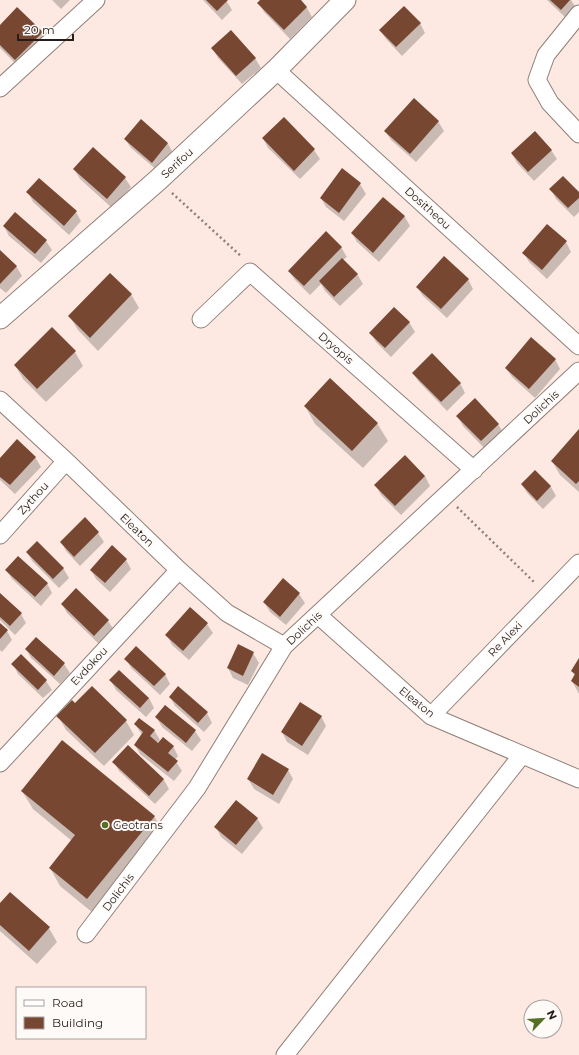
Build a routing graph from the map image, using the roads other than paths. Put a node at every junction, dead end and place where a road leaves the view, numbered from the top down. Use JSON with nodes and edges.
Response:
{"nodes":[{"id":1,"x":96,"y":0,"type":"edge"},
{"id":2,"x":345,"y":0,"type":"edge"},
{"id":3,"x":579,"y":14,"type":"edge"},
{"id":4,"x":276,"y":70,"type":"junction"},
{"id":5,"x":0,"y":88,"type":"edge"},
{"id":6,"x":579,"y":134,"type":"edge"},
{"id":7,"x":0,"y":318,"type":"edge"},
{"id":8,"x":201,"y":319,"type":"dead end"},
{"id":9,"x":579,"y":346,"type":"edge"},
{"id":10,"x":579,"y":371,"type":"edge"},
{"id":11,"x":0,"y":400,"type":"edge"},
{"id":12,"x":66,"y":461,"type":"junction"},
{"id":13,"x":474,"y":470,"type":"junction"},
{"id":14,"x":0,"y":535,"type":"edge"},
{"id":15,"x":577,"y":568,"type":"edge"},
{"id":16,"x":179,"y":570,"type":"junction"},
{"id":17,"x":318,"y":615,"type":"junction"},
{"id":18,"x":284,"y":646,"type":"junction"},
{"id":19,"x":431,"y":716,"type":"junction"},
{"id":20,"x":522,"y":755,"type":"junction"},
{"id":21,"x":0,"y":763,"type":"edge"},
{"id":22,"x":579,"y":780,"type":"edge"},
{"id":23,"x":86,"y":934,"type":"dead end"},
{"id":24,"x":285,"y":1055,"type":"edge"}],
"edges":[{"from":1,"to":5,"type":"street"},
{"from":2,"to":4,"type":"street","name":"Serifou"},
{"from":3,"to":6,"type":"street"},
{"from":4,"to":7,"type":"street","name":"Serifou"},
{"from":4,"to":9,"type":"street","name":"Dositheou"},
{"from":8,"to":13,"type":"street","name":"Dryopis"},
{"from":10,"to":13,"type":"street","name":"Dolichis"},
{"from":11,"to":12,"type":"street","name":"Eleaton"},
{"from":12,"to":14,"type":"street","name":"Zythou"},
{"from":12,"to":16,"type":"street","name":"Eleaton"},
{"from":13,"to":17,"type":"street","name":"Dolichis"},
{"from":15,"to":19,"type":"street","name":"Re Alexi"},
{"from":16,"to":18,"type":"street","name":"Eleaton"},
{"from":16,"to":21,"type":"street","name":"Evdokou"},
{"from":17,"to":18,"type":"street","name":"Dolichis"},
{"from":17,"to":19,"type":"street","name":"Eleaton"},
{"from":18,"to":23,"type":"street","name":"Dolichis"},
{"from":19,"to":20,"type":"street","name":"Eleaton"},
{"from":20,"to":22,"type":"street","name":"Eleaton"},
{"from":20,"to":24,"type":"street"}]}
